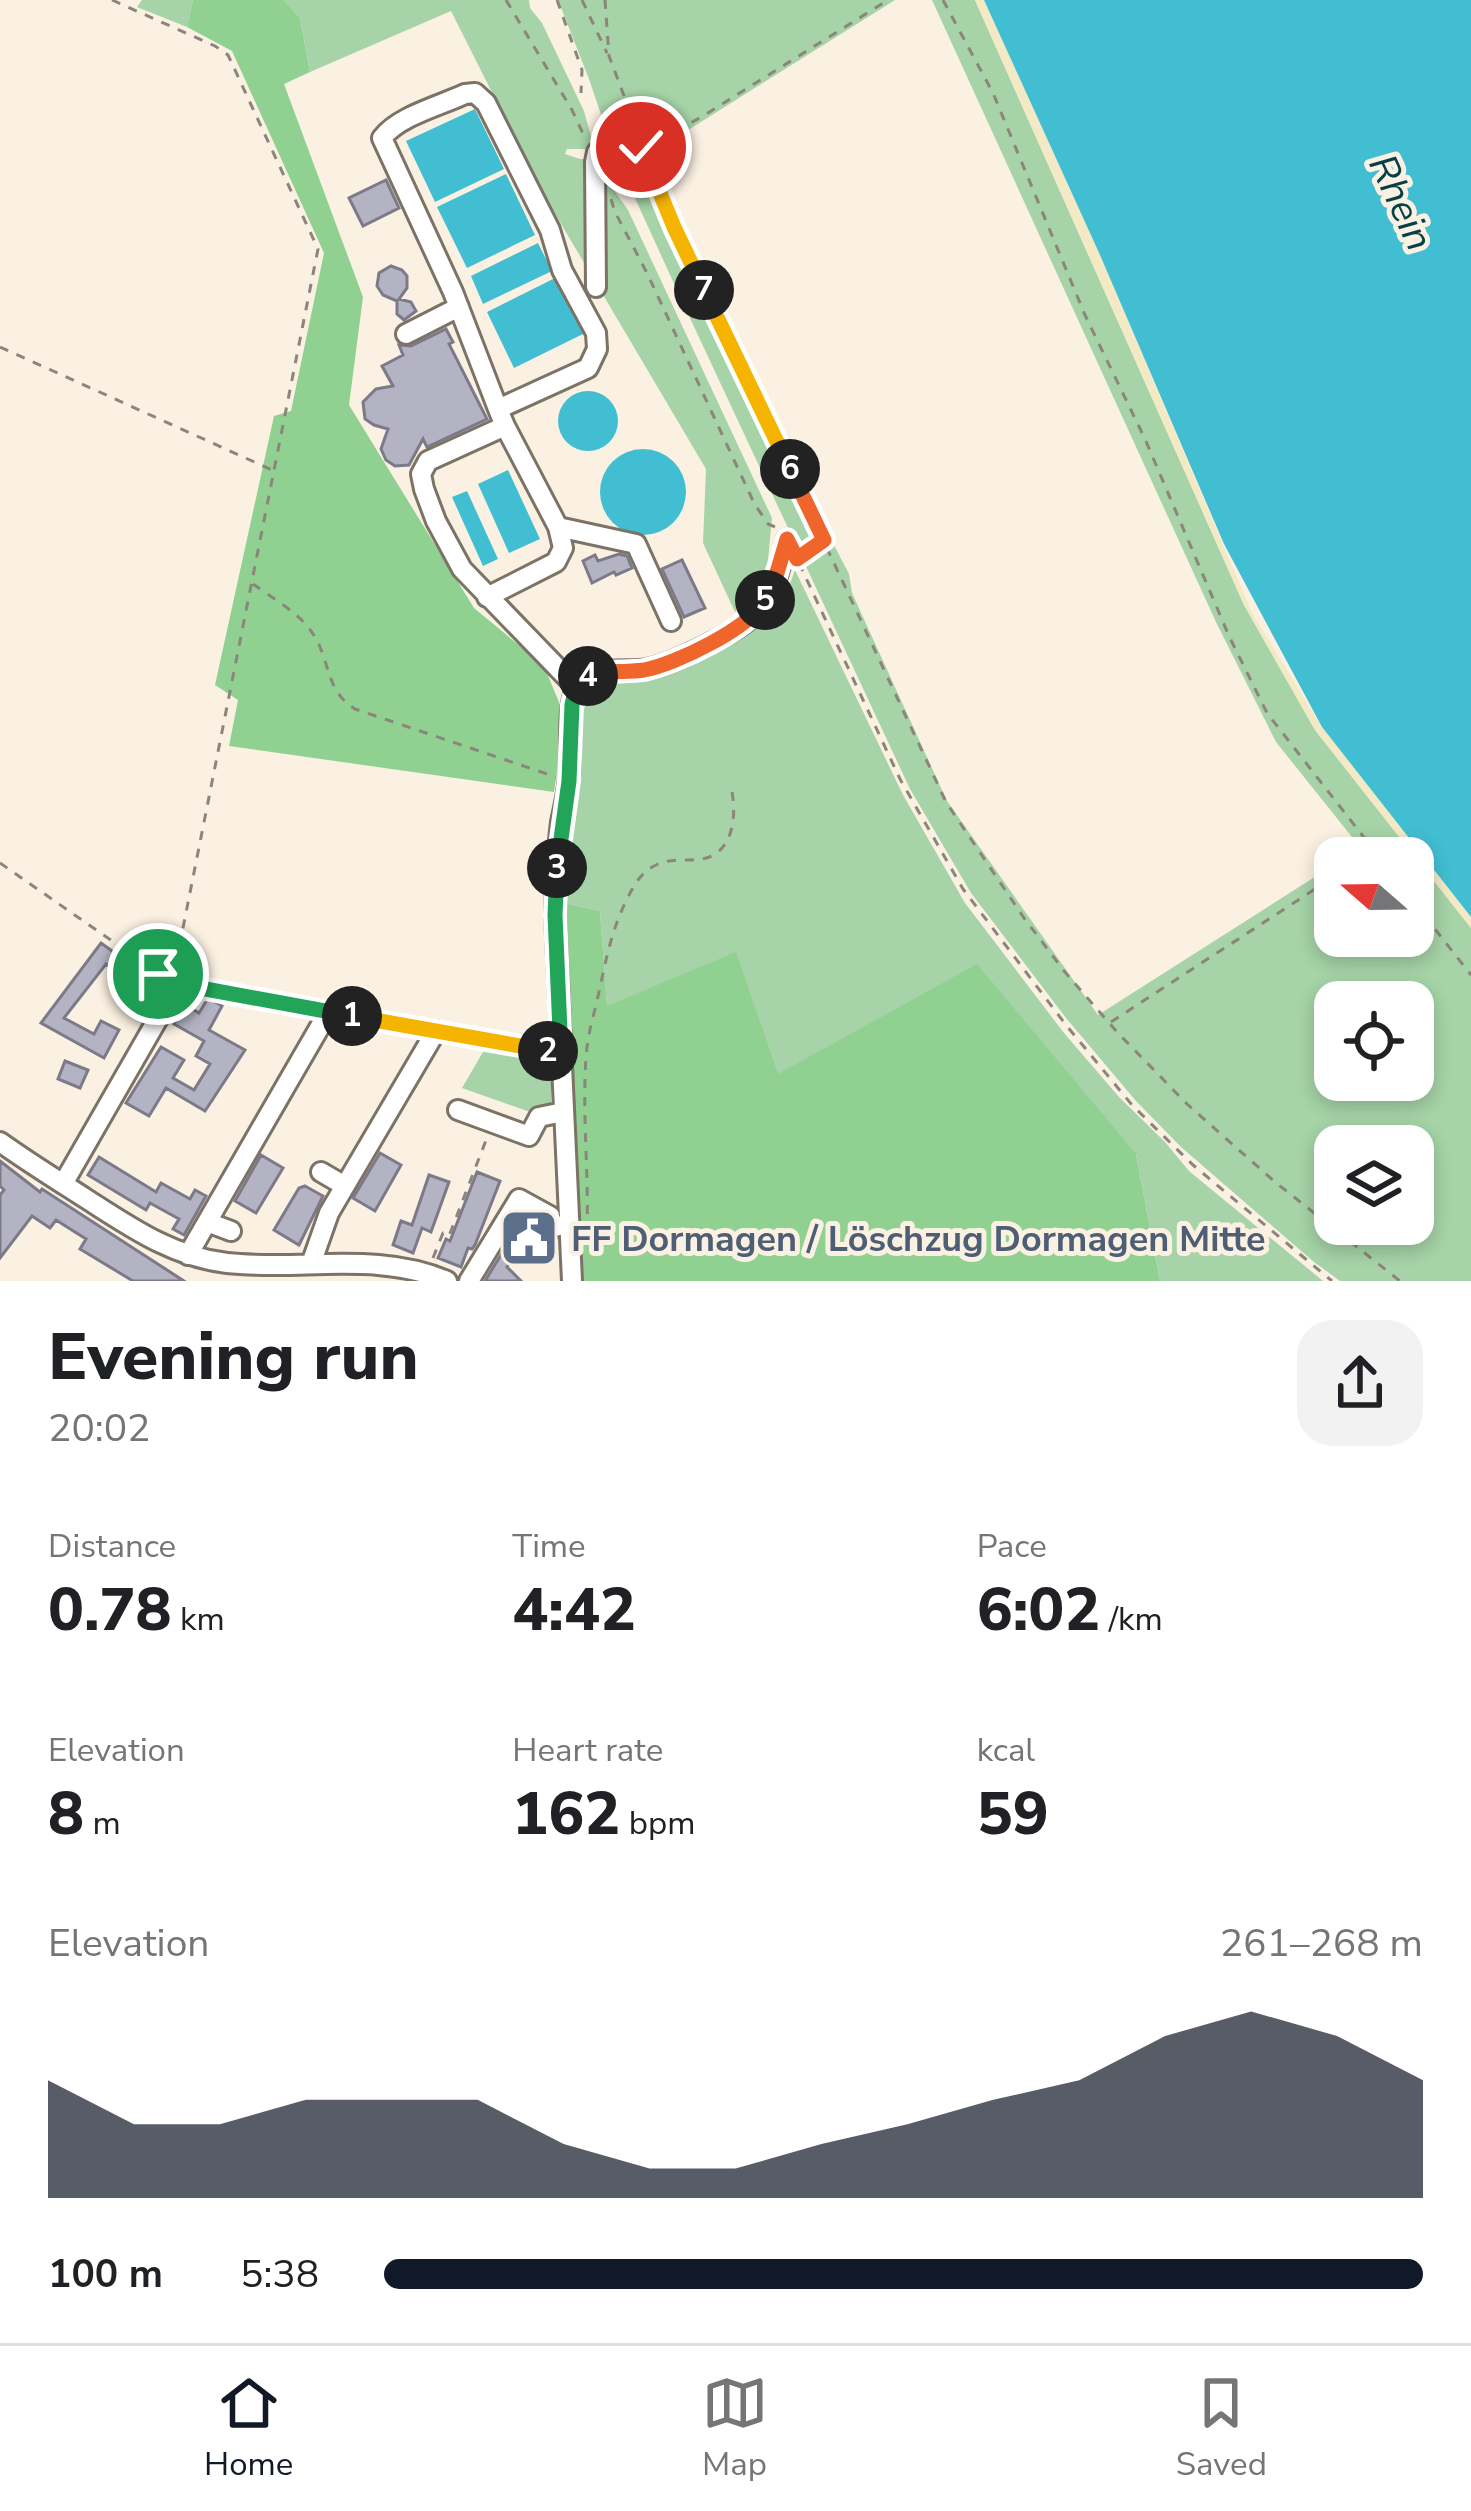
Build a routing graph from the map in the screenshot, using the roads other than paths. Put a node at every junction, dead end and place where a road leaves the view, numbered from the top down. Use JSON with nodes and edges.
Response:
{"nodes":[{"id":1,"x":604,"y":146,"type":"road end"},
{"id":2,"x":596,"y":287,"type":"dead end"},
{"id":3,"x":459,"y":307,"type":"junction"},
{"id":4,"x":406,"y":334,"type":"dead end"},
{"id":5,"x":502,"y":417,"type":"junction"},
{"id":6,"x":558,"y":527,"type":"junction"},
{"id":7,"x":785,"y":535,"type":"road end"},
{"id":8,"x":487,"y":597,"type":"junction"},
{"id":9,"x":671,"y":621,"type":"dead end"},
{"id":10,"x":576,"y":687,"type":"junction"},
{"id":11,"x":172,"y":982,"type":"road end"},
{"id":12,"x":329,"y":1011,"type":"road end"},
{"id":13,"x":436,"y":1030,"type":"road end"},
{"id":14,"x":458,"y":1110,"type":"dead end"},
{"id":15,"x":562,"y":1112,"type":"junction"},
{"id":16,"x":0,"y":1142,"type":"edge"},
{"id":17,"x":321,"y":1172,"type":"dead end"},
{"id":18,"x":63,"y":1184,"type":"junction"},
{"id":19,"x":345,"y":1186,"type":"junction"},
{"id":20,"x":206,"y":1222,"type":"junction"},
{"id":21,"x":567,"y":1224,"type":"junction"},
{"id":22,"x":231,"y":1231,"type":"dead end"},
{"id":23,"x":188,"y":1255,"type":"junction"},
{"id":24,"x":311,"y":1264,"type":"junction"},
{"id":25,"x":226,"y":1272,"type":"edge"},
{"id":26,"x":447,"y":1281,"type":"edge"},
{"id":27,"x":469,"y":1281,"type":"edge"},
{"id":28,"x":572,"y":1281,"type":"edge"}],
"edges":[{"from":1,"to":2,"type":"street"},
{"from":3,"to":4,"type":"street"},
{"from":3,"to":5,"type":"street"},
{"from":3,"to":5,"type":"street"},
{"from":5,"to":6,"type":"street"},
{"from":5,"to":8,"type":"street"},
{"from":6,"to":8,"type":"street"},
{"from":6,"to":9,"type":"street"},
{"from":7,"to":10,"type":"street"},
{"from":8,"to":10,"type":"street"},
{"from":10,"to":15,"type":"street"},
{"from":11,"to":18,"type":"street"},
{"from":12,"to":20,"type":"street"},
{"from":13,"to":19,"type":"street"},
{"from":14,"to":15,"type":"street"},
{"from":15,"to":21,"type":"street"},
{"from":16,"to":18,"type":"street"},
{"from":17,"to":19,"type":"street"},
{"from":18,"to":23,"type":"street"},
{"from":19,"to":24,"type":"street"},
{"from":20,"to":22,"type":"street"},
{"from":20,"to":23,"type":"street"},
{"from":21,"to":27,"type":"street"},
{"from":21,"to":28,"type":"street"},
{"from":23,"to":25,"type":"street"},
{"from":24,"to":25,"type":"street"},
{"from":24,"to":26,"type":"street"}]}
